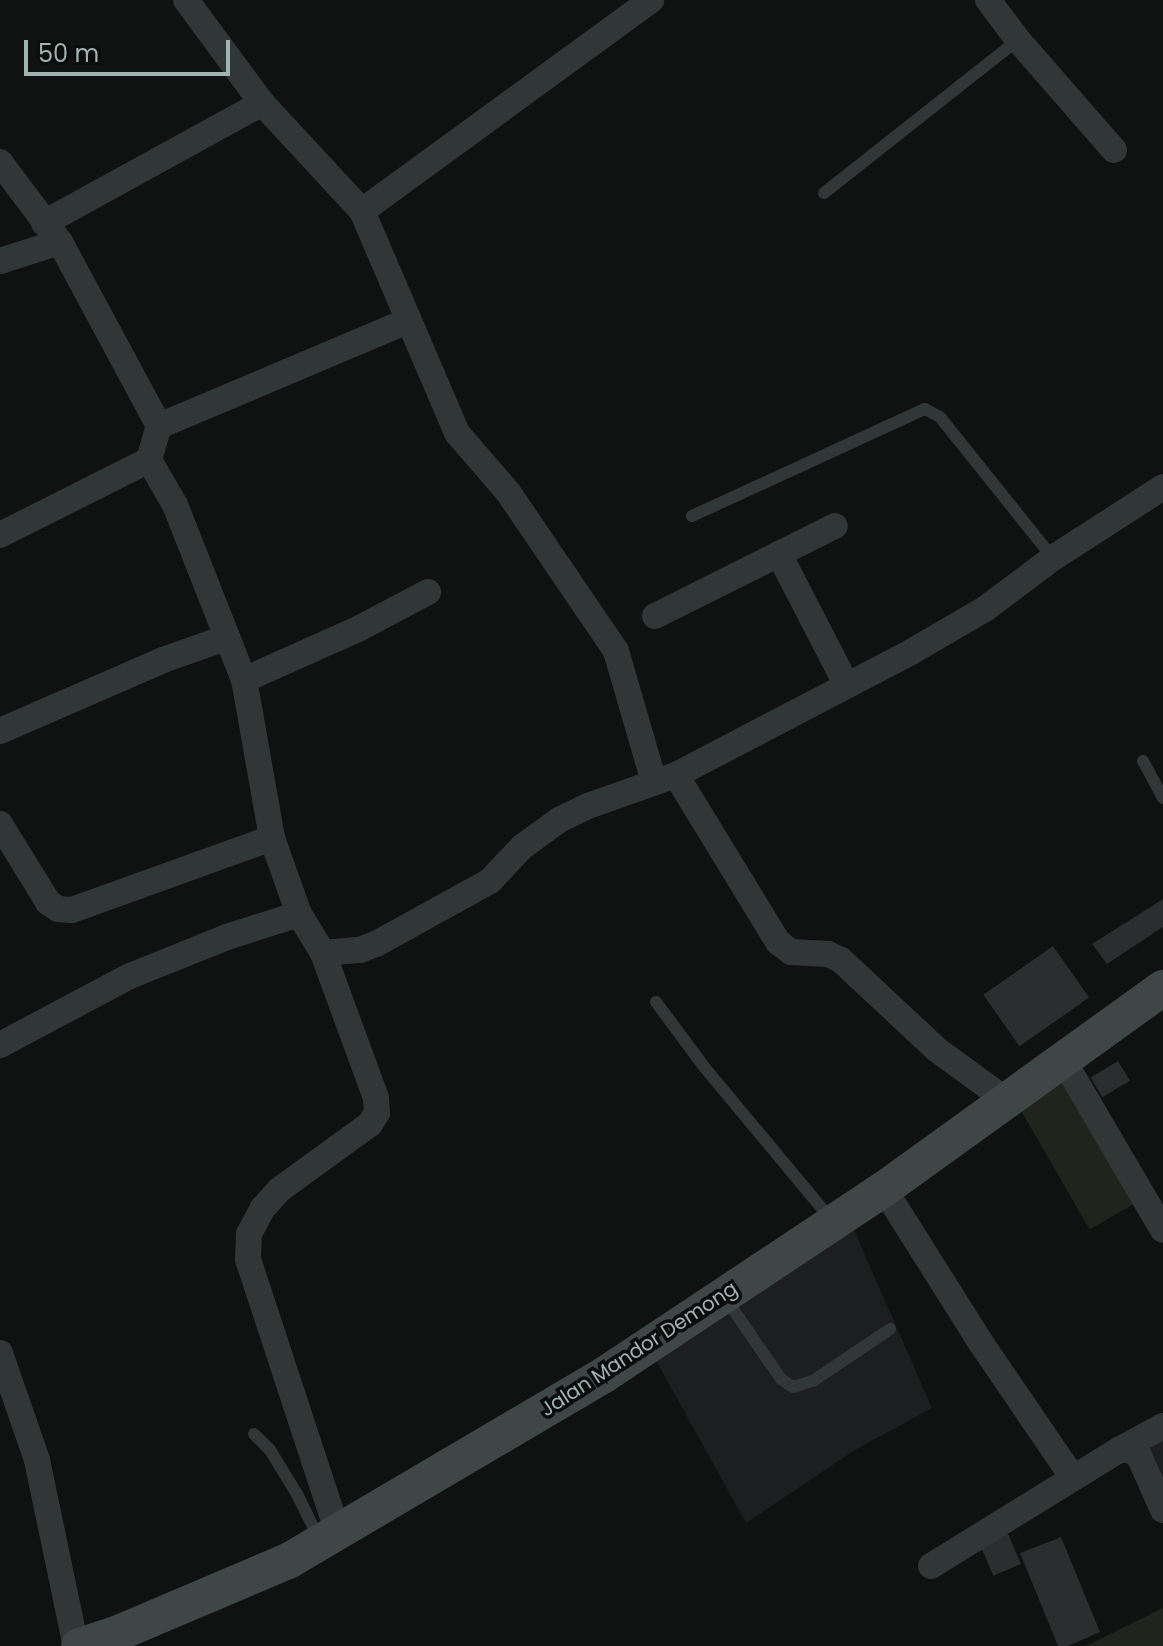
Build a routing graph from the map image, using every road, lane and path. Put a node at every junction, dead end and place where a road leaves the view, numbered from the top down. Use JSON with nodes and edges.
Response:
{"nodes":[{"id":1,"x":186,"y":0,"type":"edge"},
{"id":2,"x":651,"y":0,"type":"edge"},
{"id":3,"x":988,"y":0,"type":"edge"},
{"id":4,"x":1018,"y":40,"type":"junction"},
{"id":5,"x":262,"y":103,"type":"junction"},
{"id":6,"x":1114,"y":150,"type":"dead end"},
{"id":7,"x":0,"y":162,"type":"edge"},
{"id":8,"x":824,"y":193,"type":"dead end"},
{"id":9,"x":362,"y":211,"type":"junction"},
{"id":10,"x":52,"y":233,"type":"junction"},
{"id":11,"x":0,"y":261,"type":"edge"},
{"id":12,"x":407,"y":321,"type":"junction"},
{"id":13,"x":159,"y":426,"type":"junction"},
{"id":14,"x":149,"y":460,"type":"junction"},
{"id":15,"x":1163,"y":487,"type":"edge"},
{"id":16,"x":692,"y":516,"type":"dead end"},
{"id":17,"x":835,"y":526,"type":"dead end"},
{"id":18,"x":0,"y":535,"type":"edge"},
{"id":19,"x":779,"y":554,"type":"junction"},
{"id":20,"x":1053,"y":558,"type":"junction"},
{"id":21,"x":428,"y":592,"type":"dead end"},
{"id":22,"x":655,"y":616,"type":"dead end"},
{"id":23,"x":225,"y":638,"type":"junction"},
{"id":24,"x":244,"y":680,"type":"junction"},
{"id":25,"x":847,"y":686,"type":"junction"},
{"id":26,"x":0,"y":731,"type":"edge"},
{"id":27,"x":1143,"y":761,"type":"dead end"},
{"id":28,"x":665,"y":778,"type":"junction"},
{"id":29,"x":1163,"y":798,"type":"edge"},
{"id":30,"x":0,"y":824,"type":"edge"},
{"id":31,"x":272,"y":838,"type":"junction"},
{"id":32,"x":299,"y":914,"type":"junction"},
{"id":33,"x":323,"y":953,"type":"junction"},
{"id":34,"x":1163,"y":988,"type":"edge"},
{"id":35,"x":656,"y":1002,"type":"dead end"},
{"id":36,"x":0,"y":1045,"type":"edge"},
{"id":37,"x":1062,"y":1058,"type":"junction"},
{"id":38,"x":1006,"y":1100,"type":"junction"},
{"id":39,"x":884,"y":1189,"type":"junction"},
{"id":40,"x":833,"y":1222,"type":"junction"},
{"id":41,"x":1163,"y":1230,"type":"edge"},
{"id":42,"x":724,"y":1295,"type":"junction"},
{"id":43,"x":890,"y":1329,"type":"dead end"},
{"id":44,"x":0,"y":1353,"type":"edge"},
{"id":45,"x":1163,"y":1426,"type":"edge"},
{"id":46,"x":254,"y":1434,"type":"dead end"},
{"id":47,"x":1119,"y":1450,"type":"junction"},
{"id":48,"x":1073,"y":1478,"type":"junction"},
{"id":49,"x":1163,"y":1510,"type":"edge"},
{"id":50,"x":329,"y":1538,"type":"junction"},
{"id":51,"x":931,"y":1566,"type":"dead end"},
{"id":52,"x":121,"y":1640,"type":"edge"},
{"id":53,"x":77,"y":1646,"type":"edge"}],
"edges":[{"from":1,"to":5,"type":"street"},
{"from":2,"to":9,"type":"street"},
{"from":3,"to":4,"type":"street"},
{"from":4,"to":6,"type":"street"},
{"from":4,"to":8,"type":"lane"},
{"from":5,"to":9,"type":"street"},
{"from":5,"to":10,"type":"street"},
{"from":7,"to":10,"type":"street"},
{"from":9,"to":12,"type":"street"},
{"from":10,"to":11,"type":"street"},
{"from":10,"to":13,"type":"street"},
{"from":12,"to":13,"type":"street"},
{"from":12,"to":28,"type":"street"},
{"from":13,"to":14,"type":"street"},
{"from":14,"to":18,"type":"street"},
{"from":14,"to":23,"type":"street"},
{"from":15,"to":20,"type":"street"},
{"from":16,"to":20,"type":"lane"},
{"from":17,"to":19,"type":"street"},
{"from":19,"to":22,"type":"street"},
{"from":19,"to":25,"type":"street"},
{"from":20,"to":25,"type":"street"},
{"from":21,"to":24,"type":"street"},
{"from":23,"to":24,"type":"street"},
{"from":23,"to":26,"type":"street"},
{"from":24,"to":31,"type":"street"},
{"from":25,"to":28,"type":"street"},
{"from":27,"to":29,"type":"lane"},
{"from":28,"to":33,"type":"street"},
{"from":28,"to":38,"type":"street"},
{"from":30,"to":31,"type":"street"},
{"from":31,"to":32,"type":"street"},
{"from":32,"to":33,"type":"street"},
{"from":32,"to":36,"type":"street"},
{"from":33,"to":50,"type":"street"},
{"from":34,"to":37,"type":"main road","name":"Jalan Mandor Demong"},
{"from":35,"to":40,"type":"lane"},
{"from":37,"to":38,"type":"main road","name":"Jalan Mandor Demong"},
{"from":37,"to":41,"type":"street"},
{"from":38,"to":39,"type":"main road","name":"Jalan Mandor Demong"},
{"from":39,"to":40,"type":"main road","name":"Jalan Mandor Demong"},
{"from":39,"to":48,"type":"street"},
{"from":40,"to":42,"type":"main road","name":"Jalan Mandor Demong"},
{"from":42,"to":43,"type":"lane"},
{"from":42,"to":50,"type":"main road","name":"Jalan Mandor Demong"},
{"from":44,"to":53,"type":"street"},
{"from":45,"to":47,"type":"street"},
{"from":46,"to":50,"type":"lane"},
{"from":47,"to":48,"type":"street"},
{"from":47,"to":49,"type":"street"},
{"from":48,"to":51,"type":"street"},
{"from":50,"to":52,"type":"main road","name":"Jalan Mandor Demong"},
{"from":52,"to":53,"type":"main road","name":"Jalan Mandor Demong"}]}
